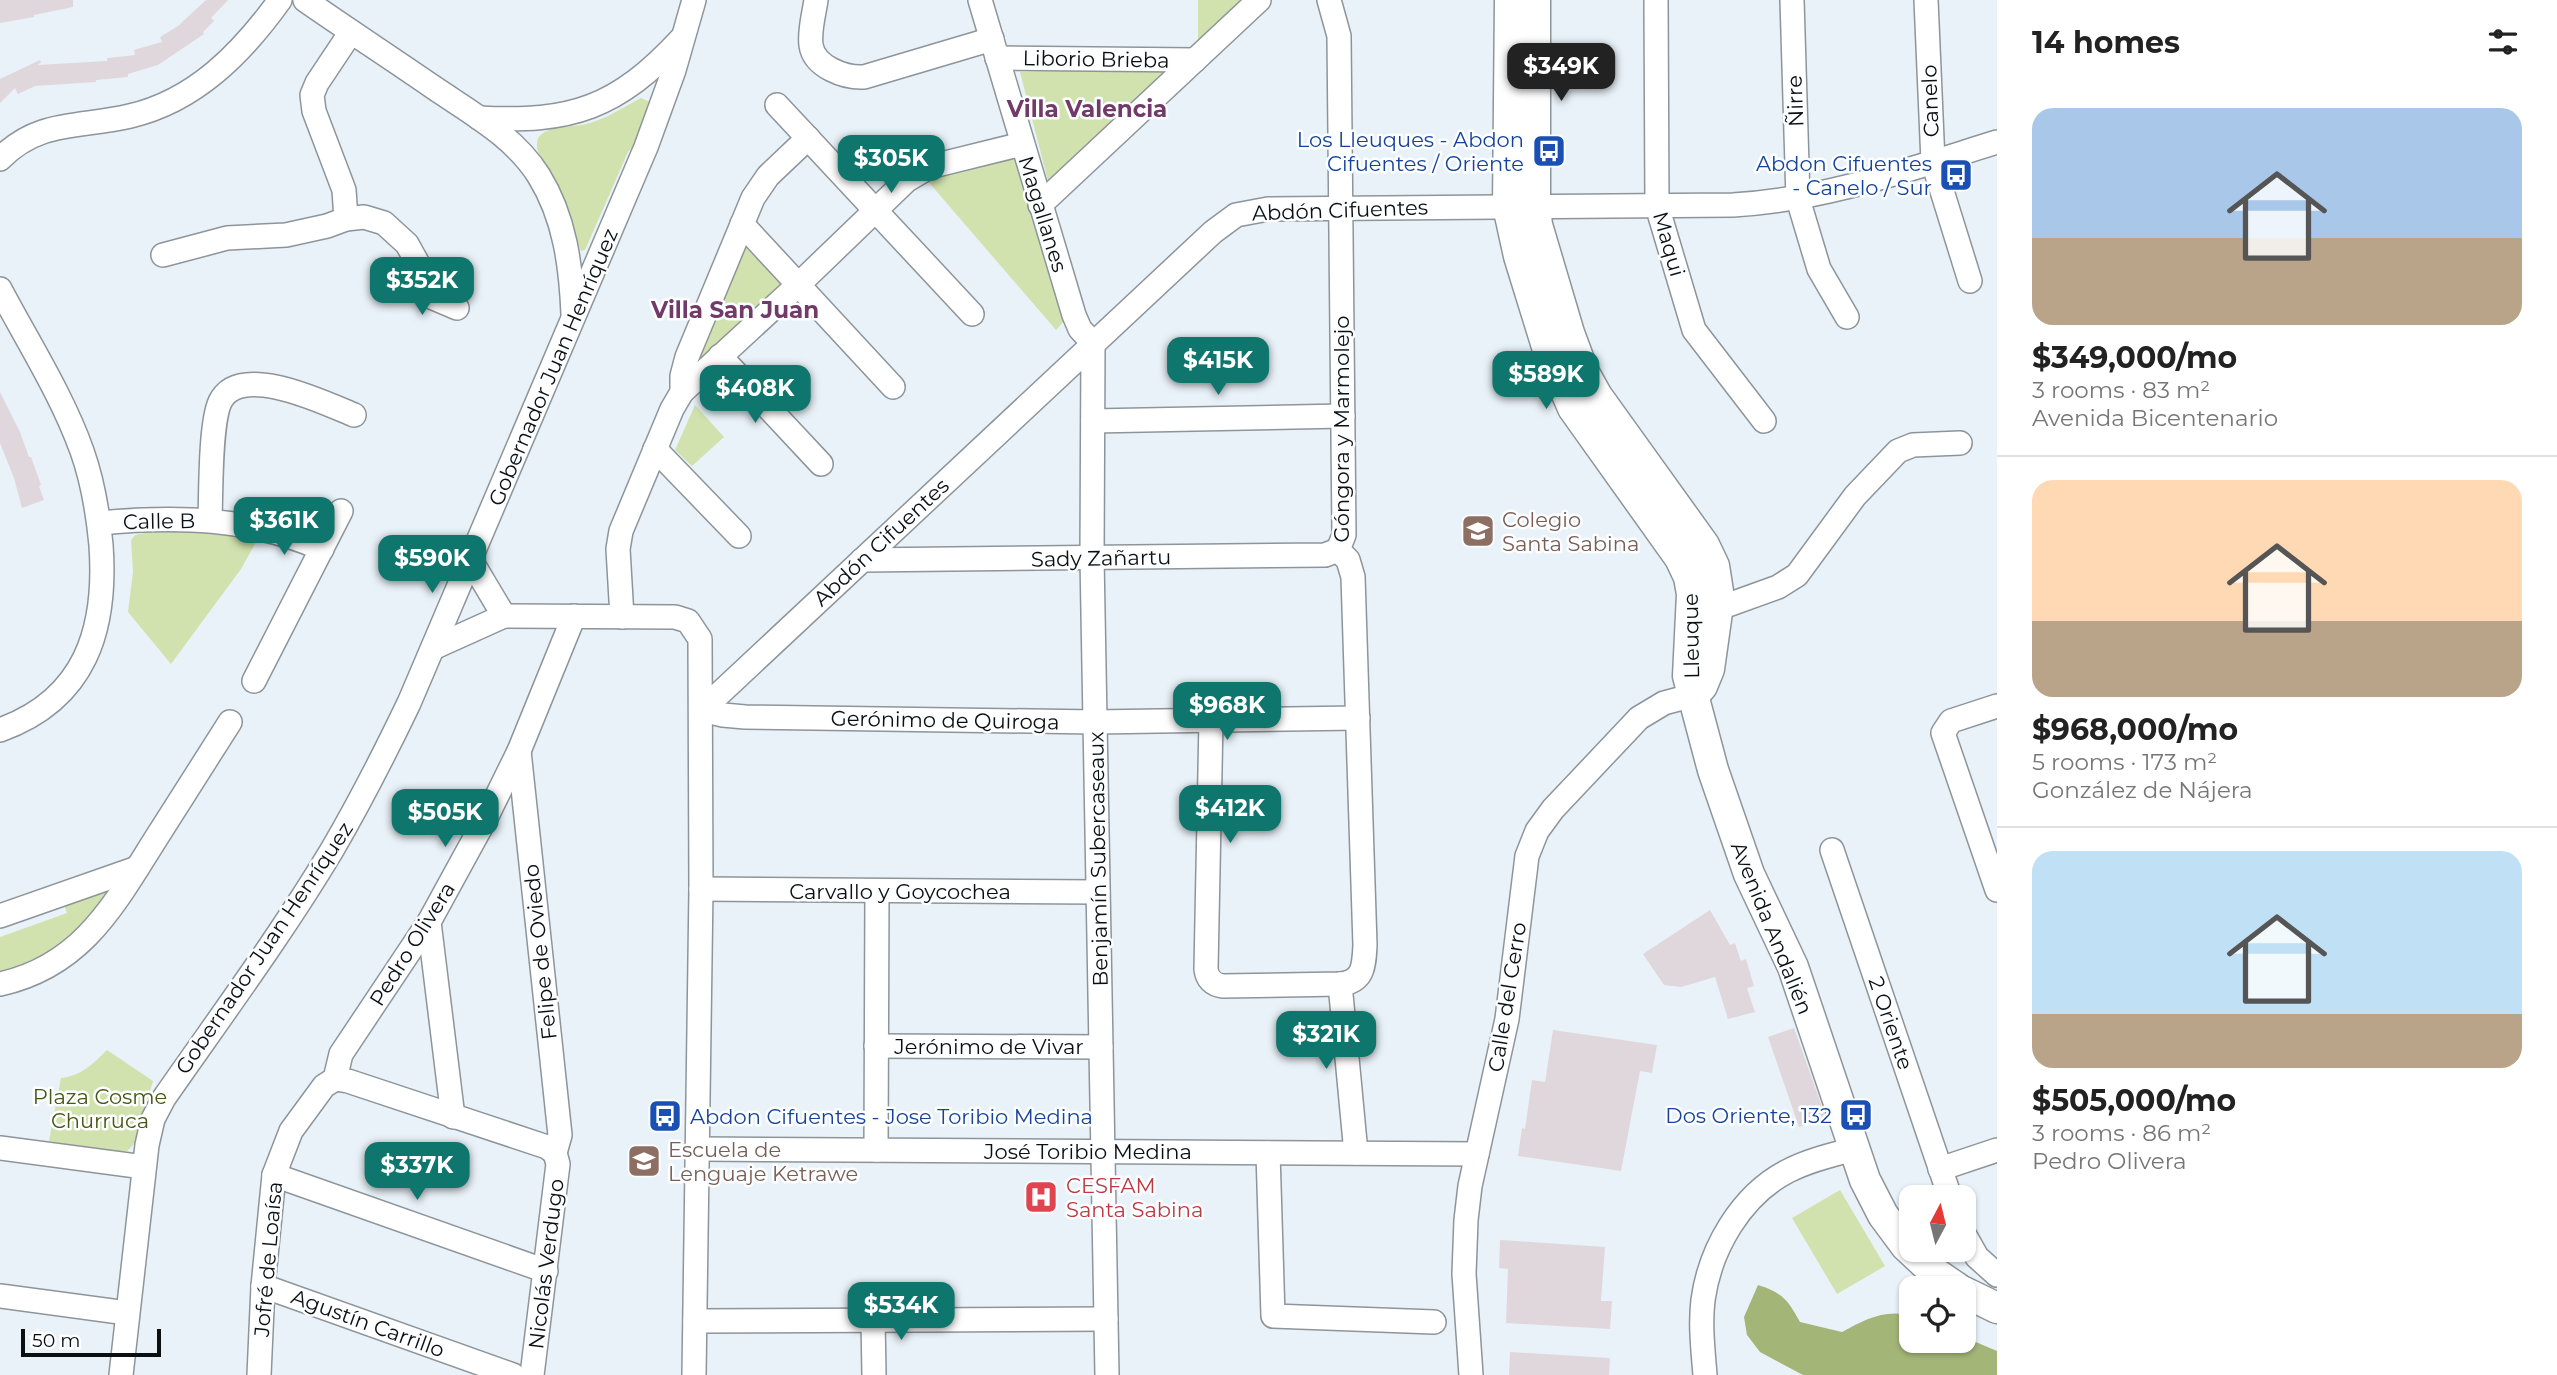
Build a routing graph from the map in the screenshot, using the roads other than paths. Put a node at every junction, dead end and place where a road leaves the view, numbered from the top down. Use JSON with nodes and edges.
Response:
{"nodes":[{"id":1,"x":280,"y":0,"type":"edge"},
{"id":2,"x":306,"y":0,"type":"edge"},
{"id":3,"x":694,"y":0,"type":"edge"},
{"id":4,"x":816,"y":0,"type":"edge"},
{"id":5,"x":980,"y":0,"type":"edge"},
{"id":6,"x":1259,"y":0,"type":"edge"},
{"id":7,"x":1329,"y":0,"type":"edge"},
{"id":8,"x":1510,"y":0,"type":"edge"},
{"id":9,"x":1535,"y":0,"type":"edge"},
{"id":10,"x":1656,"y":0,"type":"edge"},
{"id":11,"x":1792,"y":0,"type":"edge"},
{"id":12,"x":1926,"y":0,"type":"edge"},
{"id":13,"x":351,"y":32,"type":"junction"},
{"id":14,"x":685,"y":36,"type":"junction"},
{"id":15,"x":994,"y":48,"type":"junction"},
{"id":16,"x":1195,"y":60,"type":"junction"},
{"id":17,"x":777,"y":105,"type":"dead end"},
{"id":18,"x":479,"y":118,"type":"junction"},
{"id":19,"x":808,"y":138,"type":"junction"},
{"id":20,"x":1997,"y":142,"type":"edge"},
{"id":21,"x":1022,"y":144,"type":"junction"},
{"id":22,"x":0,"y":159,"type":"edge"},
{"id":23,"x":1933,"y":162,"type":"junction"},
{"id":24,"x":1798,"y":199,"type":"junction"},
{"id":25,"x":1040,"y":205,"type":"junction"},
{"id":26,"x":1522,"y":206,"type":"junction"},
{"id":27,"x":1657,"y":206,"type":"junction"},
{"id":28,"x":1341,"y":208,"type":"junction"},
{"id":29,"x":876,"y":210,"type":"junction"},
{"id":30,"x":346,"y":219,"type":"junction"},
{"id":31,"x":742,"y":225,"type":"junction"},
{"id":32,"x":163,"y":256,"type":"dead end"},
{"id":33,"x":1970,"y":281,"type":"dead end"},
{"id":34,"x":798,"y":285,"type":"junction"},
{"id":35,"x":0,"y":289,"type":"edge"},
{"id":36,"x":457,"y":308,"type":"dead end"},
{"id":37,"x":972,"y":314,"type":"dead end"},
{"id":38,"x":1847,"y":317,"type":"dead end"},
{"id":39,"x":573,"y":319,"type":"junction"},
{"id":40,"x":1093,"y":343,"type":"junction"},
{"id":41,"x":720,"y":356,"type":"junction"},
{"id":42,"x":1572,"y":377,"type":"junction"},
{"id":43,"x":893,"y":387,"type":"dead end"},
{"id":44,"x":682,"y":392,"type":"junction"},
{"id":45,"x":354,"y":415,"type":"dead end"},
{"id":46,"x":1343,"y":416,"type":"junction"},
{"id":47,"x":1093,"y":421,"type":"junction"},
{"id":48,"x":1764,"y":421,"type":"dead end"},
{"id":49,"x":1960,"y":443,"type":"dead end"},
{"id":50,"x":655,"y":449,"type":"junction"},
{"id":51,"x":821,"y":464,"type":"dead end"},
{"id":52,"x":341,"y":512,"type":"dead end"},
{"id":53,"x":210,"y":520,"type":"junction"},
{"id":54,"x":99,"y":523,"type":"junction"},
{"id":55,"x":738,"y":536,"type":"dead end"},
{"id":56,"x":322,"y":549,"type":"junction"},
{"id":57,"x":1338,"y":550,"type":"junction"},
{"id":58,"x":1092,"y":558,"type":"junction"},
{"id":59,"x":470,"y":559,"type":"junction"},
{"id":60,"x":862,"y":560,"type":"junction"},
{"id":61,"x":1717,"y":609,"type":"junction"},
{"id":62,"x":504,"y":616,"type":"junction"},
{"id":63,"x":574,"y":616,"type":"junction"},
{"id":64,"x":622,"y":617,"type":"junction"},
{"id":65,"x":433,"y":648,"type":"junction"},
{"id":66,"x":254,"y":681,"type":"dead end"},
{"id":67,"x":1693,"y":695,"type":"junction"},
{"id":68,"x":1997,"y":706,"type":"edge"},
{"id":69,"x":702,"y":710,"type":"junction"},
{"id":70,"x":1358,"y":718,"type":"junction"},
{"id":71,"x":1211,"y":720,"type":"junction"},
{"id":72,"x":230,"y":722,"type":"dead end"},
{"id":73,"x":1095,"y":722,"type":"junction"},
{"id":74,"x":0,"y":730,"type":"edge"},
{"id":75,"x":519,"y":751,"type":"junction"},
{"id":76,"x":1832,"y":850,"type":"dead end"},
{"id":77,"x":1991,"y":854,"type":"edge"},
{"id":78,"x":137,"y":868,"type":"junction"},
{"id":79,"x":701,"y":889,"type":"junction"},
{"id":80,"x":1997,"y":890,"type":"edge"},
{"id":81,"x":877,"y":891,"type":"junction"},
{"id":82,"x":1098,"y":892,"type":"junction"},
{"id":83,"x":0,"y":916,"type":"edge"},
{"id":84,"x":429,"y":922,"type":"junction"},
{"id":85,"x":1349,"y":982,"type":"junction"},
{"id":86,"x":0,"y":984,"type":"edge"},
{"id":87,"x":876,"y":1046,"type":"junction"},
{"id":88,"x":1101,"y":1047,"type":"junction"},
{"id":89,"x":335,"y":1079,"type":"junction"},
{"id":90,"x":453,"y":1117,"type":"junction"},
{"id":91,"x":0,"y":1148,"type":"edge"},
{"id":92,"x":699,"y":1149,"type":"junction"},
{"id":93,"x":1854,"y":1149,"type":"junction"},
{"id":94,"x":876,"y":1150,"type":"junction"},
{"id":95,"x":1997,"y":1150,"type":"edge"},
{"id":96,"x":1103,"y":1152,"type":"junction"},
{"id":97,"x":555,"y":1153,"type":"junction"},
{"id":98,"x":1268,"y":1153,"type":"junction"},
{"id":99,"x":1356,"y":1153,"type":"junction"},
{"id":100,"x":1477,"y":1154,"type":"junction"},
{"id":101,"x":144,"y":1167,"type":"junction"},
{"id":102,"x":1940,"y":1169,"type":"junction"},
{"id":103,"x":274,"y":1175,"type":"junction"},
{"id":104,"x":1946,"y":1185,"type":"edge"},
{"id":105,"x":1976,"y":1255,"type":"edge"},
{"id":106,"x":545,"y":1271,"type":"junction"},
{"id":107,"x":1997,"y":1275,"type":"edge"},
{"id":108,"x":1941,"y":1276,"type":"edge"},
{"id":109,"x":263,"y":1286,"type":"junction"},
{"id":110,"x":0,"y":1296,"type":"edge"},
{"id":111,"x":1976,"y":1298,"type":"edge"},
{"id":112,"x":1997,"y":1308,"type":"edge"},
{"id":113,"x":127,"y":1313,"type":"junction"},
{"id":114,"x":873,"y":1320,"type":"junction"},
{"id":115,"x":1106,"y":1320,"type":"junction"},
{"id":116,"x":695,"y":1321,"type":"junction"},
{"id":117,"x":1434,"y":1322,"type":"dead end"},
{"id":118,"x":121,"y":1375,"type":"edge"},
{"id":119,"x":259,"y":1375,"type":"edge"},
{"id":120,"x":513,"y":1375,"type":"edge"},
{"id":121,"x":532,"y":1375,"type":"edge"},
{"id":122,"x":694,"y":1375,"type":"edge"},
{"id":123,"x":874,"y":1375,"type":"edge"},
{"id":124,"x":1107,"y":1375,"type":"edge"},
{"id":125,"x":1471,"y":1375,"type":"edge"},
{"id":126,"x":1705,"y":1375,"type":"edge"}],
"edges":[{"from":1,"to":22,"type":"street"},
{"from":2,"to":13,"type":"street"},
{"from":3,"to":14,"type":"street","name":"Gobernador Juan Henríquez"},
{"from":4,"to":15,"type":"street","name":"Liborio Brieba"},
{"from":5,"to":15,"type":"street","name":"Magallanes"},
{"from":6,"to":16,"type":"street"},
{"from":7,"to":28,"type":"street","name":"Góngora y Marmolejo"},
{"from":8,"to":26,"type":"main road"},
{"from":9,"to":26,"type":"main road"},
{"from":10,"to":27,"type":"street","name":"Maqui"},
{"from":11,"to":24,"type":"street","name":"Ñirre"},
{"from":12,"to":23,"type":"street","name":"Canelo"},
{"from":13,"to":18,"type":"street"},
{"from":13,"to":30,"type":"street"},
{"from":14,"to":18,"type":"street"},
{"from":14,"to":39,"type":"street","name":"Gobernador Juan Henríquez"},
{"from":15,"to":16,"type":"street","name":"Liborio Brieba"},
{"from":15,"to":21,"type":"street","name":"Magallanes"},
{"from":16,"to":25,"type":"street"},
{"from":17,"to":19,"type":"street"},
{"from":18,"to":39,"type":"street"},
{"from":19,"to":29,"type":"street"},
{"from":19,"to":31,"type":"street"},
{"from":20,"to":23,"type":"street","name":"Abdón Cifuentes"},
{"from":21,"to":25,"type":"street","name":"Magallanes"},
{"from":21,"to":29,"type":"street"},
{"from":23,"to":24,"type":"street","name":"Abdón Cifuentes"},
{"from":23,"to":33,"type":"street","name":"Canelo"},
{"from":24,"to":27,"type":"street","name":"Abdón Cifuentes"},
{"from":24,"to":38,"type":"street","name":"Ñirre"},
{"from":25,"to":40,"type":"street","name":"Magallanes"},
{"from":26,"to":27,"type":"street","name":"Abdón Cifuentes"},
{"from":26,"to":28,"type":"street","name":"Abdón Cifuentes"},
{"from":26,"to":42,"type":"main road","name":"Lleuque"},
{"from":27,"to":48,"type":"street","name":"Maqui"},
{"from":28,"to":40,"type":"street","name":"Abdón Cifuentes"},
{"from":28,"to":46,"type":"street","name":"Góngora y Marmolejo"},
{"from":29,"to":34,"type":"street"},
{"from":29,"to":37,"type":"street"},
{"from":30,"to":32,"type":"street"},
{"from":30,"to":36,"type":"street"},
{"from":31,"to":34,"type":"street"},
{"from":31,"to":44,"type":"street"},
{"from":34,"to":41,"type":"street"},
{"from":34,"to":43,"type":"street"},
{"from":35,"to":54,"type":"street"},
{"from":39,"to":59,"type":"street","name":"Gobernador Juan Henríquez"},
{"from":40,"to":47,"type":"street","name":"Benjamín Subercaseaux"},
{"from":40,"to":60,"type":"street","name":"Abdón Cifuentes"},
{"from":41,"to":44,"type":"street"},
{"from":41,"to":51,"type":"street"},
{"from":42,"to":61,"type":"main road","name":"Lleuque"},
{"from":42,"to":67,"type":"main road","name":"Lleuque"},
{"from":44,"to":50,"type":"street"},
{"from":45,"to":53,"type":"street"},
{"from":46,"to":47,"type":"street"},
{"from":46,"to":57,"type":"street","name":"Góngora y Marmolejo"},
{"from":47,"to":58,"type":"street","name":"Benjamín Subercaseaux"},
{"from":49,"to":61,"type":"street"},
{"from":50,"to":55,"type":"street"},
{"from":50,"to":64,"type":"street"},
{"from":52,"to":56,"type":"street"},
{"from":53,"to":54,"type":"street","name":"Calle B"},
{"from":53,"to":56,"type":"street","name":"Calle B"},
{"from":54,"to":74,"type":"street"},
{"from":56,"to":66,"type":"street"},
{"from":57,"to":58,"type":"street","name":"Sady Zañartu"},
{"from":57,"to":70,"type":"street","name":"Góngora y Marmolejo"},
{"from":58,"to":60,"type":"street","name":"Sady Zañartu"},
{"from":58,"to":73,"type":"street","name":"Benjamín Subercaseaux"},
{"from":59,"to":62,"type":"street"},
{"from":59,"to":65,"type":"street","name":"Gobernador Juan Henríquez"},
{"from":60,"to":69,"type":"street","name":"Abdón Cifuentes"},
{"from":61,"to":67,"type":"main road","name":"Lleuque"},
{"from":62,"to":63,"type":"street"},
{"from":62,"to":65,"type":"street"},
{"from":63,"to":64,"type":"street"},
{"from":63,"to":75,"type":"street","name":"Pedro Olivera"},
{"from":64,"to":69,"type":"street"},
{"from":65,"to":101,"type":"street","name":"Gobernador Juan Henríquez"},
{"from":67,"to":93,"type":"main road","name":"Avenida Andalién"},
{"from":67,"to":100,"type":"street","name":"Calle del Cerro"},
{"from":68,"to":77,"type":"street"},
{"from":69,"to":73,"type":"street","name":"Gerónimo de Quiroga"},
{"from":69,"to":79,"type":"street"},
{"from":70,"to":71,"type":"street","name":"Gerónimo de Quiroga"},
{"from":70,"to":85,"type":"street","name":"Góngora y Marmolejo"},
{"from":71,"to":73,"type":"street","name":"Gerónimo de Quiroga"},
{"from":71,"to":85,"type":"street"},
{"from":72,"to":78,"type":"street"},
{"from":73,"to":82,"type":"street","name":"Benjamín Subercaseaux"},
{"from":75,"to":84,"type":"street","name":"Pedro Olivera"},
{"from":75,"to":97,"type":"street","name":"Felipe de Oviedo"},
{"from":76,"to":102,"type":"street","name":"2 Oriente"},
{"from":77,"to":80,"type":"street"},
{"from":78,"to":83,"type":"street"},
{"from":78,"to":86,"type":"street"},
{"from":79,"to":81,"type":"street","name":"Carvallo y Goycochea"},
{"from":79,"to":92,"type":"street"},
{"from":81,"to":82,"type":"street","name":"Carvallo y Goycochea"},
{"from":81,"to":87,"type":"street","name":"Jerónimo de Vivar"},
{"from":82,"to":88,"type":"street","name":"Benjamín Subercaseaux"},
{"from":84,"to":89,"type":"street","name":"Pedro Olivera"},
{"from":84,"to":90,"type":"street"},
{"from":85,"to":99,"type":"street","name":"Góngora y Marmolejo"},
{"from":87,"to":88,"type":"street","name":"Jerónimo de Vivar"},
{"from":87,"to":94,"type":"street","name":"Jerónimo de Vivar"},
{"from":88,"to":96,"type":"street","name":"Benjamín Subercaseaux"},
{"from":89,"to":90,"type":"street"},
{"from":89,"to":103,"type":"street","name":"Jofré de Loaísa"},
{"from":90,"to":97,"type":"street"},
{"from":91,"to":101,"type":"street"},
{"from":92,"to":94,"type":"street","name":"José Toribio Medina"},
{"from":92,"to":116,"type":"street"},
{"from":93,"to":108,"type":"main road","name":"Avenida Andalién"},
{"from":93,"to":126,"type":"street"},
{"from":94,"to":96,"type":"street","name":"José Toribio Medina"},
{"from":95,"to":102,"type":"street"},
{"from":96,"to":98,"type":"street","name":"José Toribio Medina"},
{"from":96,"to":115,"type":"street","name":"Benjamín Subercaseaux"},
{"from":97,"to":106,"type":"street","name":"Nicolás Verdugo"},
{"from":98,"to":99,"type":"street","name":"José Toribio Medina"},
{"from":98,"to":117,"type":"street"},
{"from":99,"to":100,"type":"street","name":"José Toribio Medina"},
{"from":100,"to":125,"type":"street","name":"Calle del Cerro"},
{"from":101,"to":113,"type":"street","name":"Gobernador Juan Henríquez"},
{"from":102,"to":104,"type":"street","name":"2 Oriente"},
{"from":103,"to":106,"type":"street"},
{"from":103,"to":109,"type":"street","name":"Jofré de Loaísa"},
{"from":105,"to":107,"type":"street"},
{"from":106,"to":121,"type":"street","name":"Nicolás Verdugo"},
{"from":109,"to":119,"type":"street","name":"Jofré de Loaísa"},
{"from":109,"to":120,"type":"street","name":"Agustín Carrillo"},
{"from":110,"to":113,"type":"street"},
{"from":111,"to":112,"type":"main road"},
{"from":113,"to":118,"type":"street","name":"Gobernador Juan Henríquez"},
{"from":114,"to":115,"type":"street"},
{"from":114,"to":116,"type":"street"},
{"from":114,"to":123,"type":"street"},
{"from":115,"to":124,"type":"street","name":"Benjamín Subercaseaux"},
{"from":116,"to":122,"type":"street"}]}
